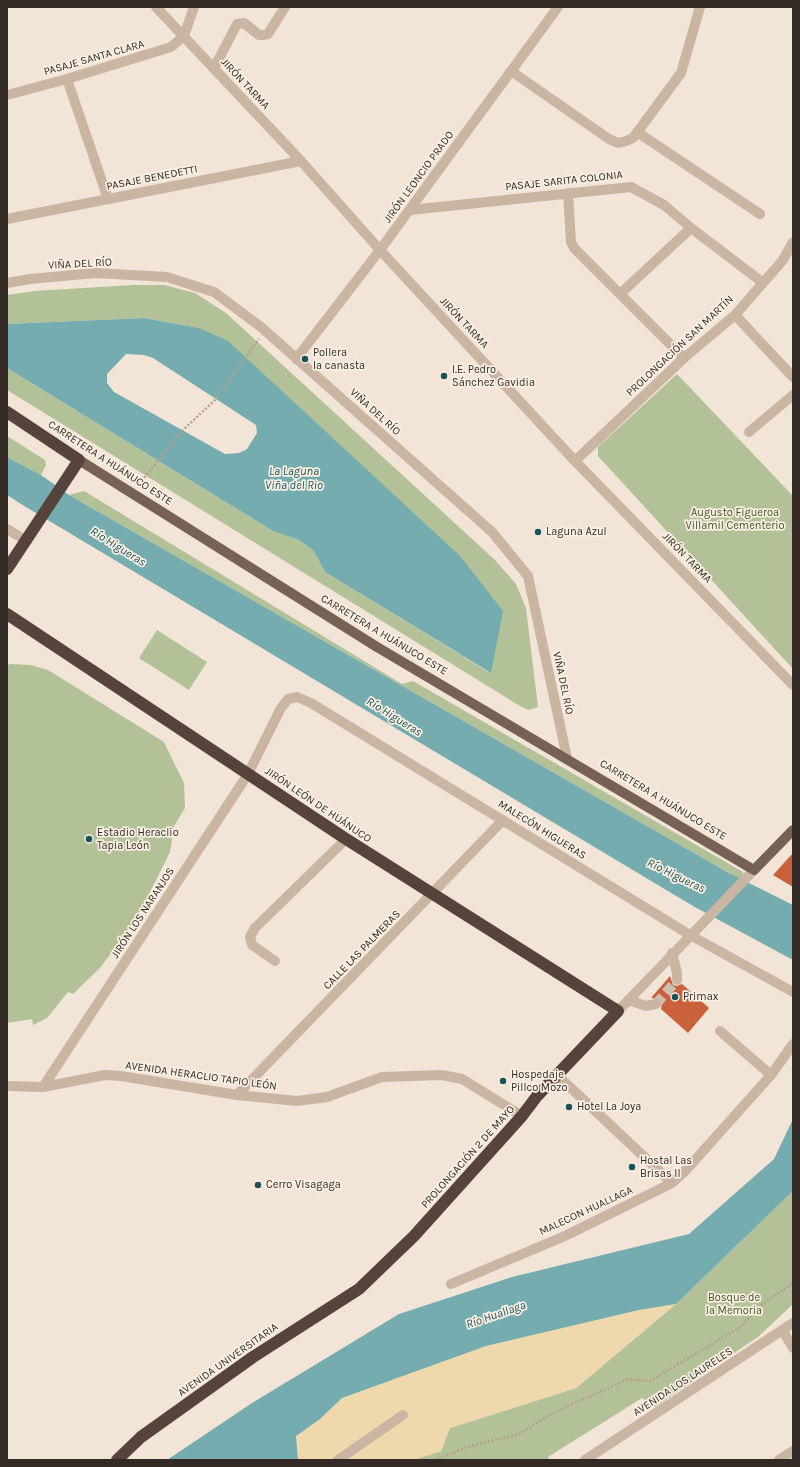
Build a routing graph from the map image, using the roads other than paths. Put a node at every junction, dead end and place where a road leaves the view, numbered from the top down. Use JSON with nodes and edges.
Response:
{"nodes":[{"id":1,"x":156,"y":7,"type":"edge"},
{"id":2,"x":194,"y":7,"type":"edge"},
{"id":3,"x":285,"y":7,"type":"edge"},
{"id":4,"x":558,"y":7,"type":"edge"},
{"id":5,"x":700,"y":7,"type":"edge"},
{"id":6,"x":184,"y":36,"type":"junction"},
{"id":7,"x":214,"y":68,"type":"junction"},
{"id":8,"x":511,"y":71,"type":"junction"},
{"id":9,"x":66,"y":79,"type":"junction"},
{"id":10,"x":7,"y":95,"type":"edge"},
{"id":11,"x":637,"y":132,"type":"junction"},
{"id":12,"x":301,"y":161,"type":"junction"},
{"id":13,"x":568,"y":193,"type":"junction"},
{"id":14,"x":108,"y":199,"type":"junction"},
{"id":15,"x":410,"y":210,"type":"junction"},
{"id":16,"x":760,"y":214,"type":"dead end"},
{"id":17,"x":7,"y":219,"type":"edge"},
{"id":18,"x":691,"y":228,"type":"junction"},
{"id":19,"x":793,"y":242,"type":"edge"},
{"id":20,"x":380,"y":250,"type":"junction"},
{"id":21,"x":762,"y":282,"type":"junction"},
{"id":22,"x":7,"y":283,"type":"edge"},
{"id":23,"x":620,"y":294,"type":"junction"},
{"id":24,"x":735,"y":316,"type":"junction"},
{"id":25,"x":684,"y":358,"type":"junction"},
{"id":26,"x":296,"y":359,"type":"junction"},
{"id":27,"x":793,"y":376,"type":"edge"},
{"id":28,"x":793,"y":395,"type":"edge"},
{"id":29,"x":7,"y":412,"type":"edge"},
{"id":30,"x":749,"y":432,"type":"dead end"},
{"id":31,"x":79,"y":460,"type":"junction"},
{"id":32,"x":575,"y":461,"type":"junction"},
{"id":33,"x":7,"y":529,"type":"edge"},
{"id":34,"x":27,"y":541,"type":"junction"},
{"id":35,"x":7,"y":569,"type":"edge"},
{"id":36,"x":7,"y":614,"type":"edge"},
{"id":37,"x":793,"y":685,"type":"edge"},
{"id":38,"x":281,"y":708,"type":"joint"},
{"id":39,"x":567,"y":758,"type":"junction"},
{"id":40,"x":248,"y":774,"type":"junction"},
{"id":41,"x":503,"y":820,"type":"junction"},
{"id":42,"x":793,"y":830,"type":"edge"},
{"id":43,"x":346,"y":840,"type":"junction"},
{"id":44,"x":754,"y":870,"type":"junction"},
{"id":45,"x":432,"y":895,"type":"junction"},
{"id":46,"x":691,"y":934,"type":"junction"},
{"id":47,"x":672,"y":953,"type":"junction"},
{"id":48,"x":275,"y":961,"type":"dead end"},
{"id":49,"x":677,"y":980,"type":"dead end"},
{"id":50,"x":793,"y":992,"type":"edge"},
{"id":51,"x":628,"y":1000,"type":"junction"},
{"id":52,"x":656,"y":1004,"type":"dead end"},
{"id":53,"x":618,"y":1011,"type":"junction"},
{"id":54,"x":720,"y":1031,"type":"dead end"},
{"id":55,"x":793,"y":1044,"type":"edge"},
{"id":56,"x":557,"y":1075,"type":"junction"},
{"id":57,"x":771,"y":1075,"type":"junction"},
{"id":58,"x":7,"y":1086,"type":"edge"},
{"id":59,"x":43,"y":1087,"type":"junction"},
{"id":60,"x":237,"y":1095,"type":"junction"},
{"id":61,"x":522,"y":1116,"type":"junction"},
{"id":62,"x":672,"y":1183,"type":"junction"},
{"id":63,"x":451,"y":1284,"type":"dead end"},
{"id":64,"x":359,"y":1288,"type":"joint"},
{"id":65,"x":793,"y":1323,"type":"edge"},
{"id":66,"x":783,"y":1331,"type":"junction"},
{"id":67,"x":793,"y":1348,"type":"edge"},
{"id":68,"x":403,"y":1415,"type":"dead end"},
{"id":69,"x":793,"y":1451,"type":"edge"},
{"id":70,"x":117,"y":1460,"type":"edge"},
{"id":71,"x":338,"y":1460,"type":"edge"},
{"id":72,"x":585,"y":1460,"type":"edge"},
{"id":73,"x":779,"y":1460,"type":"edge"}],
"edges":[{"from":1,"to":6,"type":"street","name":"JIRÓN TARMA"},
{"from":2,"to":6,"type":"street"},
{"from":3,"to":7,"type":"street"},
{"from":4,"to":8,"type":"street","name":"JIRÓN LEONCIO PRADO"},
{"from":5,"to":11,"type":"street"},
{"from":6,"to":7,"type":"street","name":"JIRÓN TARMA"},
{"from":6,"to":9,"type":"street","name":"PASAJE SANTA CLARA"},
{"from":7,"to":12,"type":"street","name":"JIRÓN TARMA"},
{"from":8,"to":11,"type":"street"},
{"from":8,"to":15,"type":"street","name":"JIRÓN LEONCIO PRADO"},
{"from":9,"to":10,"type":"street","name":"PASAJE SANTA CLARA"},
{"from":9,"to":14,"type":"street"},
{"from":11,"to":16,"type":"street"},
{"from":12,"to":14,"type":"street","name":"PASAJE BENEDETTI"},
{"from":12,"to":20,"type":"street","name":"JIRÓN TARMA"},
{"from":13,"to":15,"type":"street","name":"PASAJE SARITA COLONIA"},
{"from":13,"to":18,"type":"street","name":"PASAJE SARITA COLONIA"},
{"from":13,"to":23,"type":"street"},
{"from":14,"to":17,"type":"street","name":"PASAJE BENEDETTI"},
{"from":15,"to":20,"type":"street","name":"JIRÓN LEONCIO PRADO"},
{"from":18,"to":21,"type":"street","name":"PASAJE SARITA COLONIA"},
{"from":18,"to":23,"type":"street"},
{"from":19,"to":21,"type":"street","name":"PROLONGACIÓN SAN MARTÍN"},
{"from":20,"to":26,"type":"street","name":"JIRÓN LEONCIO PRADO"},
{"from":20,"to":32,"type":"street","name":"JIRÓN TARMA"},
{"from":21,"to":24,"type":"street","name":"PROLONGACIÓN SAN MARTÍN"},
{"from":22,"to":26,"type":"street","name":"VIÑA DEL RÍO"},
{"from":23,"to":25,"type":"street"},
{"from":24,"to":25,"type":"street","name":"PROLONGACIÓN SAN MARTÍN"},
{"from":24,"to":27,"type":"street"},
{"from":25,"to":32,"type":"street","name":"PROLONGACIÓN SAN MARTÍN"},
{"from":26,"to":39,"type":"street","name":"VIÑA DEL RÍO"},
{"from":28,"to":30,"type":"street"},
{"from":29,"to":31,"type":"highway","name":"CARRETERA A HUÁNUCO ESTE"},
{"from":31,"to":34,"type":"highway"},
{"from":31,"to":39,"type":"main road","name":"CARRETERA A HUÁNUCO ESTE"},
{"from":32,"to":37,"type":"street","name":"JIRÓN TARMA"},
{"from":33,"to":34,"type":"street"},
{"from":34,"to":35,"type":"highway"},
{"from":36,"to":40,"type":"highway","name":"JIRÓN LEÓN DE HUÁNUCO"},
{"from":38,"to":40,"type":"street","name":"JIRÓN LOS NARANJOS"},
{"from":38,"to":41,"type":"street","name":"MALECÓN HIGUERAS"},
{"from":39,"to":44,"type":"main road","name":"CARRETERA A HUÁNUCO ESTE"},
{"from":40,"to":43,"type":"highway","name":"JIRÓN LEÓN DE HUÁNUCO"},
{"from":40,"to":59,"type":"street","name":"JIRÓN LOS NARANJOS"},
{"from":41,"to":45,"type":"street","name":"CALLE LAS PALMERAS"},
{"from":41,"to":46,"type":"street","name":"MALECÓN HIGUERAS"},
{"from":42,"to":44,"type":"main road"},
{"from":43,"to":45,"type":"highway","name":"JIRÓN LEÓN DE HUÁNUCO"},
{"from":43,"to":48,"type":"street"},
{"from":44,"to":46,"type":"street","name":"PROLONGACIÓN 2 DE MAYO"},
{"from":45,"to":53,"type":"highway","name":"JIRÓN LEÓN DE HUÁNUCO"},
{"from":45,"to":60,"type":"street","name":"CALLE LAS PALMERAS"},
{"from":46,"to":47,"type":"street","name":"PROLONGACIÓN 2 DE MAYO"},
{"from":46,"to":50,"type":"street","name":"MALECÓN HIGUERAS"},
{"from":47,"to":49,"type":"street"},
{"from":47,"to":51,"type":"street","name":"PROLONGACIÓN 2 DE MAYO"},
{"from":51,"to":52,"type":"street"},
{"from":51,"to":53,"type":"street","name":"PROLONGACIÓN 2 DE MAYO"},
{"from":53,"to":56,"type":"highway","name":"PROLONGACIÓN 2 DE MAYO"},
{"from":54,"to":57,"type":"street"},
{"from":55,"to":57,"type":"street","name":"MALECON HUALLAGA"},
{"from":56,"to":61,"type":"highway","name":"PROLONGACIÓN 2 DE MAYO"},
{"from":56,"to":62,"type":"street"},
{"from":57,"to":62,"type":"street","name":"MALECON HUALLAGA"},
{"from":58,"to":59,"type":"street","name":"AVENIDA HERACLIO TAPIO LEÓN"},
{"from":59,"to":60,"type":"street","name":"AVENIDA HERACLIO TAPIO LEÓN"},
{"from":60,"to":61,"type":"street","name":"AVENIDA HERACLIO TAPIO LEÓN"},
{"from":61,"to":64,"type":"highway","name":"PROLONGACIÓN 2 DE MAYO"},
{"from":62,"to":63,"type":"street","name":"MALECON HUALLAGA"},
{"from":64,"to":70,"type":"highway","name":"AVENIDA UNIVERSITARIA"},
{"from":65,"to":66,"type":"street","name":"AVENIDA LOS LAURELES"},
{"from":66,"to":67,"type":"street"},
{"from":66,"to":72,"type":"street","name":"AVENIDA LOS LAURELES"},
{"from":68,"to":71,"type":"street"},
{"from":69,"to":73,"type":"street"}]}
